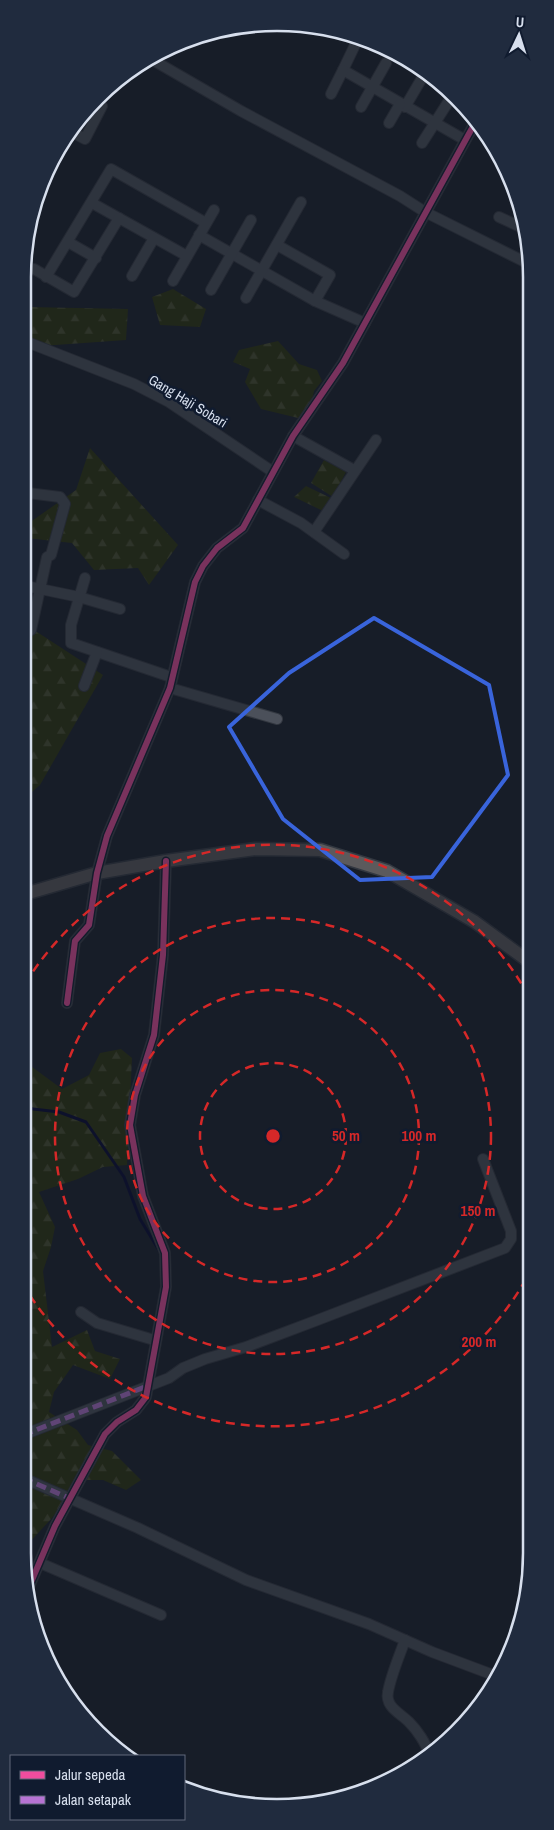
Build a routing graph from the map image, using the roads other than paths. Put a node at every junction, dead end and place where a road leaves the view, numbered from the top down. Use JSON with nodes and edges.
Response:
{"nodes":[{"id":1,"x":355,"y":46,"type":"dead end"},
{"id":2,"x":386,"y":62,"type":"dead end"},
{"id":3,"x":157,"y":63,"type":"edge"},
{"id":4,"x":343,"y":70,"type":"junction"},
{"id":5,"x":422,"y":78,"type":"edge"},
{"id":6,"x":372,"y":87,"type":"junction"},
{"id":7,"x":331,"y":94,"type":"dead end"},
{"id":8,"x":449,"y":101,"type":"edge"},
{"id":9,"x":101,"y":105,"type":"edge"},
{"id":10,"x":403,"y":105,"type":"junction"},
{"id":11,"x":360,"y":107,"type":"dead end"},
{"id":12,"x":389,"y":123,"type":"dead end"},
{"id":13,"x":435,"y":124,"type":"junction"},
{"id":14,"x":472,"y":127,"type":"edge"},
{"id":15,"x":77,"y":135,"type":"edge"},
{"id":16,"x":465,"y":140,"type":"junction"},
{"id":17,"x":422,"y":143,"type":"dead end"},
{"id":18,"x":301,"y":202,"type":"dead end"},
{"id":19,"x":92,"y":203,"type":"junction"},
{"id":20,"x":214,"y":210,"type":"dead end"},
{"id":21,"x":425,"y":212,"type":"junction"},
{"id":22,"x":499,"y":217,"type":"dead end"},
{"id":23,"x":119,"y":218,"type":"junction"},
{"id":24,"x":251,"y":220,"type":"dead end"},
{"id":25,"x":206,"y":223,"type":"junction"},
{"id":26,"x":517,"y":225,"type":"edge"},
{"id":27,"x":199,"y":236,"type":"junction"},
{"id":28,"x":154,"y":238,"type":"junction"},
{"id":29,"x":68,"y":242,"type":"junction"},
{"id":30,"x":277,"y":245,"type":"junction"},
{"id":31,"x":231,"y":254,"type":"junction"},
{"id":32,"x":187,"y":256,"type":"junction"},
{"id":33,"x":522,"y":257,"type":"edge"},
{"id":34,"x":96,"y":258,"type":"junction"},
{"id":35,"x":34,"y":269,"type":"dead end"},
{"id":36,"x":262,"y":271,"type":"junction"},
{"id":37,"x":132,"y":276,"type":"dead end"},
{"id":38,"x":46,"y":277,"type":"junction"},
{"id":39,"x":173,"y":281,"type":"dead end"},
{"id":40,"x":211,"y":290,"type":"dead end"},
{"id":41,"x":246,"y":298,"type":"dead end"},
{"id":42,"x":315,"y":301,"type":"junction"},
{"id":43,"x":365,"y":323,"type":"junction"},
{"id":44,"x":31,"y":344,"type":"edge"},
{"id":45,"x":293,"y":436,"type":"junction"},
{"id":46,"x":376,"y":440,"type":"dead end"},
{"id":47,"x":354,"y":470,"type":"junction"},
{"id":48,"x":273,"y":472,"type":"junction"},
{"id":49,"x":31,"y":494,"type":"edge"},
{"id":50,"x":258,"y":500,"type":"junction"},
{"id":51,"x":314,"y":532,"type":"junction"},
{"id":52,"x":344,"y":554,"type":"dead end"},
{"id":53,"x":85,"y":578,"type":"dead end"},
{"id":54,"x":31,"y":587,"type":"edge"},
{"id":55,"x":40,"y":590,"type":"junction"},
{"id":56,"x":79,"y":597,"type":"junction"},
{"id":57,"x":31,"y":610,"type":"edge"},
{"id":58,"x":120,"y":610,"type":"dead end"},
{"id":59,"x":31,"y":630,"type":"dead end"},
{"id":60,"x":97,"y":652,"type":"junction"},
{"id":61,"x":171,"y":677,"type":"junction"},
{"id":62,"x":84,"y":686,"type":"dead end"},
{"id":63,"x":170,"y":688,"type":"junction"},
{"id":64,"x":277,"y":719,"type":"dead end"},
{"id":65,"x":166,"y":861,"type":"junction"},
{"id":66,"x":97,"y":873,"type":"junction"},
{"id":67,"x":31,"y":892,"type":"edge"},
{"id":68,"x":523,"y":957,"type":"edge"},
{"id":69,"x":66,"y":1002,"type":"dead end"},
{"id":70,"x":483,"y":1159,"type":"dead end"},
{"id":71,"x":81,"y":1312,"type":"dead end"},
{"id":72,"x":154,"y":1340,"type":"junction"},
{"id":73,"x":150,"y":1385,"type":"junction"},
{"id":74,"x":31,"y":1432,"type":"edge"},
{"id":75,"x":31,"y":1482,"type":"edge"},
{"id":76,"x":71,"y":1499,"type":"junction"},
{"id":77,"x":40,"y":1563,"type":"junction"},
{"id":78,"x":33,"y":1579,"type":"edge"},
{"id":79,"x":161,"y":1615,"type":"dead end"},
{"id":80,"x":405,"y":1640,"type":"junction"},
{"id":81,"x":491,"y":1674,"type":"edge"},
{"id":82,"x":427,"y":1748,"type":"edge"}],
"edges":[{"from":1,"to":4,"type":"street"},
{"from":2,"to":6,"type":"street"},
{"from":3,"to":21,"type":"street"},
{"from":4,"to":6,"type":"street"},
{"from":4,"to":7,"type":"street"},
{"from":5,"to":10,"type":"street"},
{"from":6,"to":10,"type":"street"},
{"from":6,"to":11,"type":"street"},
{"from":8,"to":13,"type":"street"},
{"from":9,"to":15,"type":"street"},
{"from":10,"to":12,"type":"street"},
{"from":10,"to":13,"type":"street"},
{"from":13,"to":16,"type":"street"},
{"from":13,"to":17,"type":"street"},
{"from":14,"to":16,"type":"street"},
{"from":16,"to":21,"type":"street"},
{"from":18,"to":30,"type":"street"},
{"from":19,"to":23,"type":"street"},
{"from":19,"to":25,"type":"street"},
{"from":19,"to":29,"type":"street"},
{"from":20,"to":25,"type":"street"},
{"from":21,"to":33,"type":"street"},
{"from":21,"to":43,"type":"street"},
{"from":22,"to":26,"type":"street"},
{"from":23,"to":28,"type":"street"},
{"from":23,"to":34,"type":"street"},
{"from":24,"to":31,"type":"street"},
{"from":25,"to":27,"type":"street"},
{"from":27,"to":31,"type":"street"},
{"from":27,"to":32,"type":"street"},
{"from":28,"to":32,"type":"street"},
{"from":28,"to":37,"type":"street"},
{"from":29,"to":34,"type":"street"},
{"from":29,"to":38,"type":"street"},
{"from":30,"to":36,"type":"street"},
{"from":30,"to":42,"type":"street"},
{"from":31,"to":36,"type":"street"},
{"from":31,"to":40,"type":"street"},
{"from":32,"to":39,"type":"street"},
{"from":34,"to":38,"type":"street"},
{"from":35,"to":38,"type":"street"},
{"from":36,"to":41,"type":"street"},
{"from":36,"to":42,"type":"street"},
{"from":42,"to":43,"type":"street"},
{"from":43,"to":45,"type":"street"},
{"from":44,"to":48,"type":"street","name":"Gang Haji Sobari"},
{"from":45,"to":47,"type":"street"},
{"from":45,"to":48,"type":"street"},
{"from":46,"to":47,"type":"street"},
{"from":47,"to":51,"type":"street"},
{"from":48,"to":50,"type":"street"},
{"from":49,"to":55,"type":"street"},
{"from":50,"to":51,"type":"street"},
{"from":50,"to":61,"type":"street"},
{"from":51,"to":52,"type":"street"},
{"from":53,"to":56,"type":"street"},
{"from":54,"to":55,"type":"street"},
{"from":55,"to":56,"type":"street"},
{"from":55,"to":57,"type":"street"},
{"from":56,"to":58,"type":"street"},
{"from":56,"to":60,"type":"street"},
{"from":57,"to":59,"type":"street"},
{"from":60,"to":61,"type":"street"},
{"from":60,"to":62,"type":"street"},
{"from":61,"to":63,"type":"street"},
{"from":63,"to":64,"type":"street"},
{"from":63,"to":66,"type":"street"},
{"from":65,"to":66,"type":"main road"},
{"from":65,"to":68,"type":"main road"},
{"from":65,"to":72,"type":"street"},
{"from":66,"to":67,"type":"main road"},
{"from":66,"to":69,"type":"street"},
{"from":70,"to":73,"type":"street"},
{"from":71,"to":72,"type":"street"},
{"from":72,"to":73,"type":"street"},
{"from":73,"to":74,"type":"street"},
{"from":73,"to":76,"type":"street"},
{"from":75,"to":76,"type":"street"},
{"from":76,"to":77,"type":"street"},
{"from":76,"to":80,"type":"street"},
{"from":77,"to":78,"type":"street"},
{"from":77,"to":79,"type":"street"},
{"from":80,"to":81,"type":"street"},
{"from":80,"to":82,"type":"street"}]}
